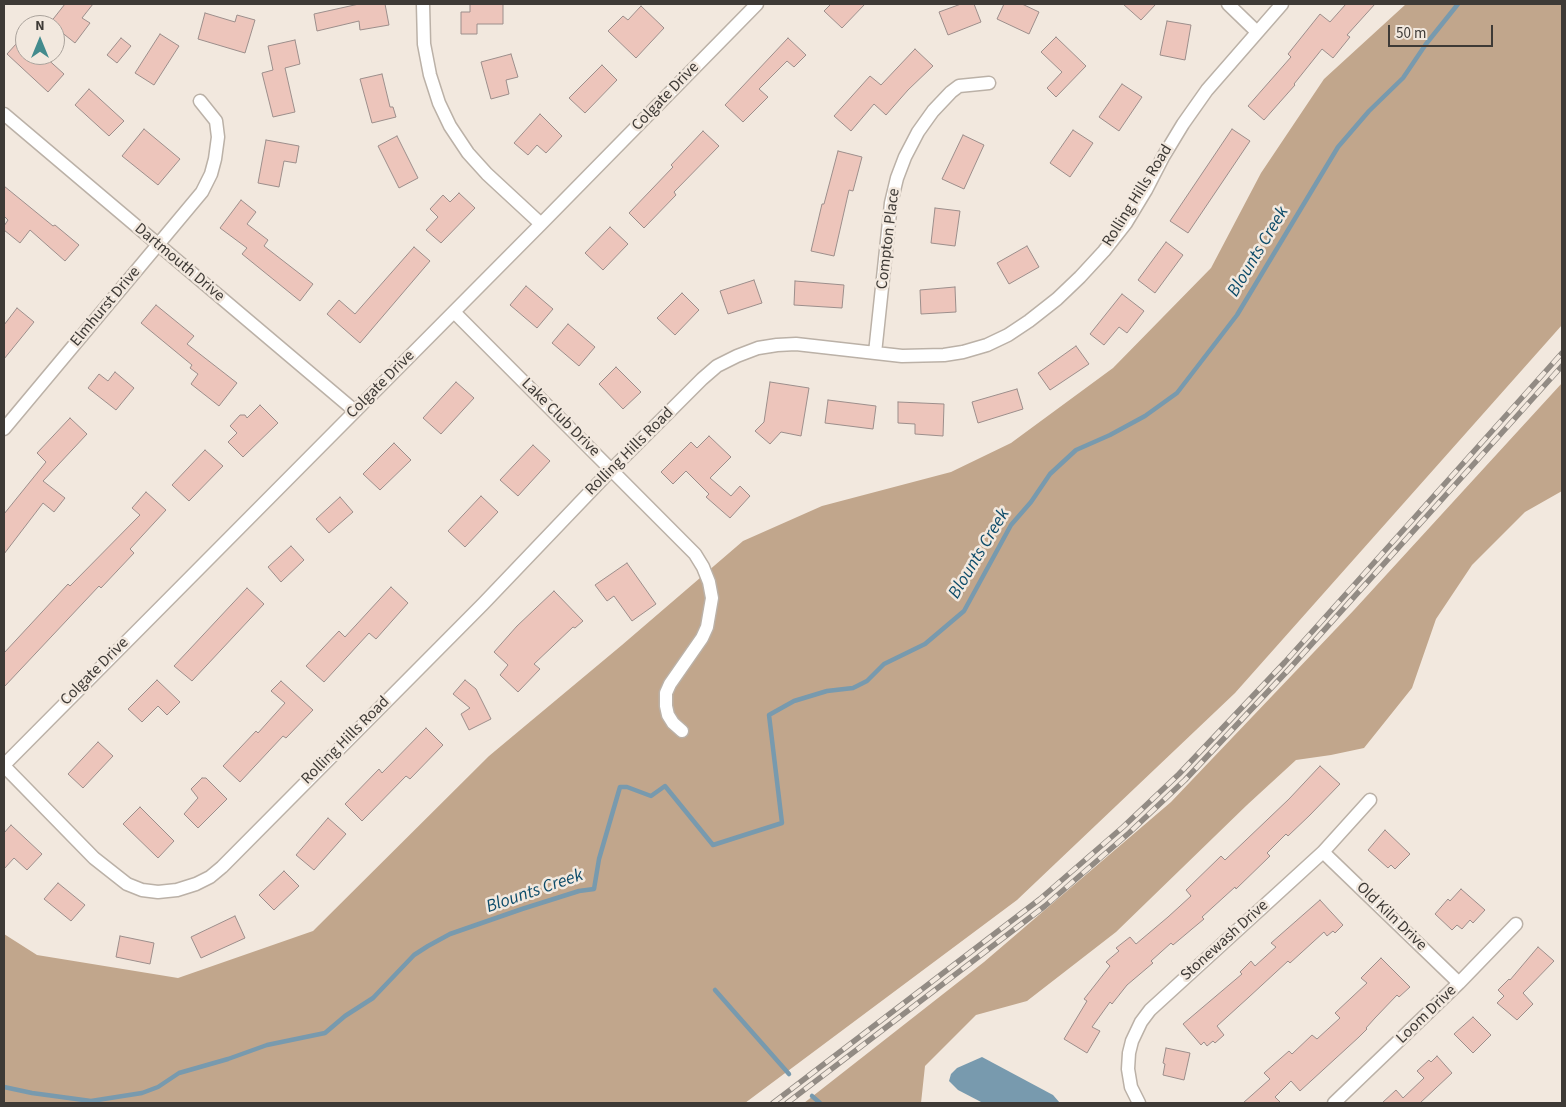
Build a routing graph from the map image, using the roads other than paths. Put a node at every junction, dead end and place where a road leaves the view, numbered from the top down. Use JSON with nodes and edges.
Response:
{"nodes":[{"id":1,"x":424,"y":4,"type":"edge"},
{"id":2,"x":757,"y":4,"type":"edge"},
{"id":3,"x":1228,"y":4,"type":"edge"},
{"id":4,"x":1282,"y":4,"type":"edge"},
{"id":5,"x":1257,"y":32,"type":"junction"},
{"id":6,"x":989,"y":83,"type":"dead end"},
{"id":7,"x":200,"y":101,"type":"dead end"},
{"id":8,"x":4,"y":114,"type":"edge"},
{"id":9,"x":541,"y":224,"type":"junction"},
{"id":10,"x":158,"y":245,"type":"junction"},
{"id":11,"x":454,"y":312,"type":"junction"},
{"id":12,"x":875,"y":353,"type":"junction"},
{"id":13,"x":354,"y":411,"type":"junction"},
{"id":14,"x":4,"y":429,"type":"edge"},
{"id":15,"x":611,"y":470,"type":"junction"},
{"id":16,"x":682,"y":731,"type":"dead end"},
{"id":17,"x":4,"y":766,"type":"edge"},
{"id":18,"x":1370,"y":800,"type":"dead end"},
{"id":19,"x":1323,"y":852,"type":"junction"},
{"id":20,"x":1516,"y":924,"type":"dead end"},
{"id":21,"x":1459,"y":984,"type":"junction"},
{"id":22,"x":1139,"y":1103,"type":"edge"},
{"id":23,"x":1334,"y":1103,"type":"edge"}],
"edges":[{"from":1,"to":9,"type":"street"},
{"from":2,"to":9,"type":"street","name":"Colgate Drive"},
{"from":3,"to":5,"type":"street"},
{"from":4,"to":5,"type":"street","name":"Rolling Hills Road"},
{"from":5,"to":12,"type":"street","name":"Rolling Hills Road"},
{"from":6,"to":12,"type":"street","name":"Compton Place"},
{"from":7,"to":10,"type":"street","name":"Elmhurst Drive"},
{"from":8,"to":10,"type":"street","name":"Dartmouth Drive"},
{"from":9,"to":11,"type":"street","name":"Colgate Drive"},
{"from":10,"to":13,"type":"street","name":"Dartmouth Drive"},
{"from":10,"to":14,"type":"street","name":"Elmhurst Drive"},
{"from":11,"to":13,"type":"street","name":"Colgate Drive"},
{"from":11,"to":15,"type":"street","name":"Lake Club Drive"},
{"from":12,"to":15,"type":"street","name":"Rolling Hills Road"},
{"from":13,"to":17,"type":"street","name":"Colgate Drive"},
{"from":15,"to":16,"type":"street","name":"Lake Club Drive"},
{"from":15,"to":17,"type":"street","name":"Rolling Hills Road"},
{"from":18,"to":19,"type":"street","name":"Stonewash Drive"},
{"from":19,"to":21,"type":"street","name":"Old Kiln Drive"},
{"from":19,"to":22,"type":"street","name":"Stonewash Drive"},
{"from":20,"to":21,"type":"street","name":"Loom Drive"},
{"from":21,"to":23,"type":"street","name":"Loom Drive"}]}
